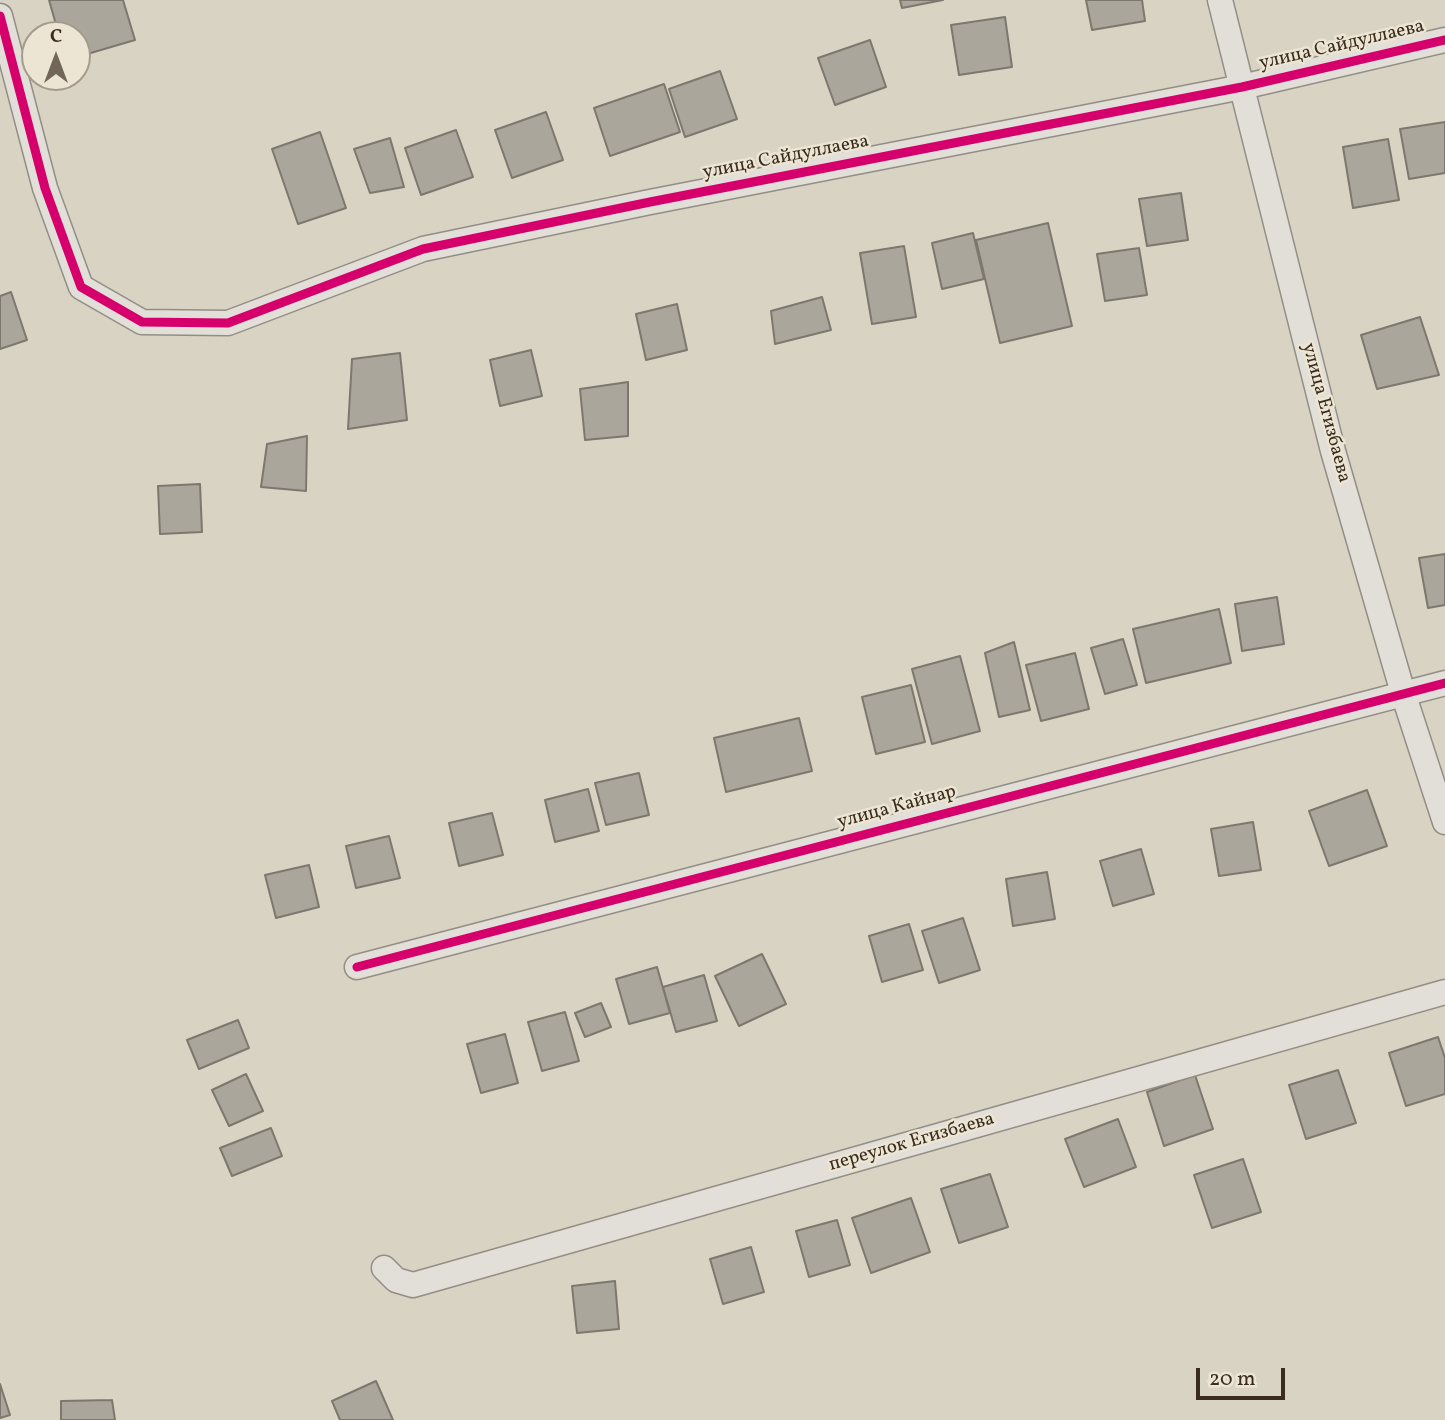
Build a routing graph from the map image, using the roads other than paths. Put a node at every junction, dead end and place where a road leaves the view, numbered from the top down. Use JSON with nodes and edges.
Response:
{"nodes":[{"id":1,"x":1220,"y":0,"type":"edge"},
{"id":2,"x":0,"y":16,"type":"edge"},
{"id":3,"x":1445,"y":40,"type":"edge"},
{"id":4,"x":1242,"y":87,"type":"junction"},
{"id":5,"x":1445,"y":683,"type":"edge"},
{"id":6,"x":1404,"y":693,"type":"junction"},
{"id":7,"x":1445,"y":822,"type":"edge"},
{"id":8,"x":358,"y":967,"type":"dead end"},
{"id":9,"x":1445,"y":992,"type":"edge"},
{"id":10,"x":384,"y":1268,"type":"dead end"}],
"edges":[{"from":1,"to":4,"type":"street","name":"улица Егизбаева"},
{"from":2,"to":4,"type":"street","name":"улица Сайдуллаева"},
{"from":3,"to":4,"type":"street","name":"улица Сайдуллаева"},
{"from":4,"to":6,"type":"street","name":"улица Егизбаева"},
{"from":5,"to":6,"type":"street","name":"улица Кайнар"},
{"from":6,"to":7,"type":"street","name":"улица Егизбаева"},
{"from":6,"to":8,"type":"street","name":"улица Кайнар"},
{"from":9,"to":10,"type":"street","name":"переулок Егизбаева"}]}
